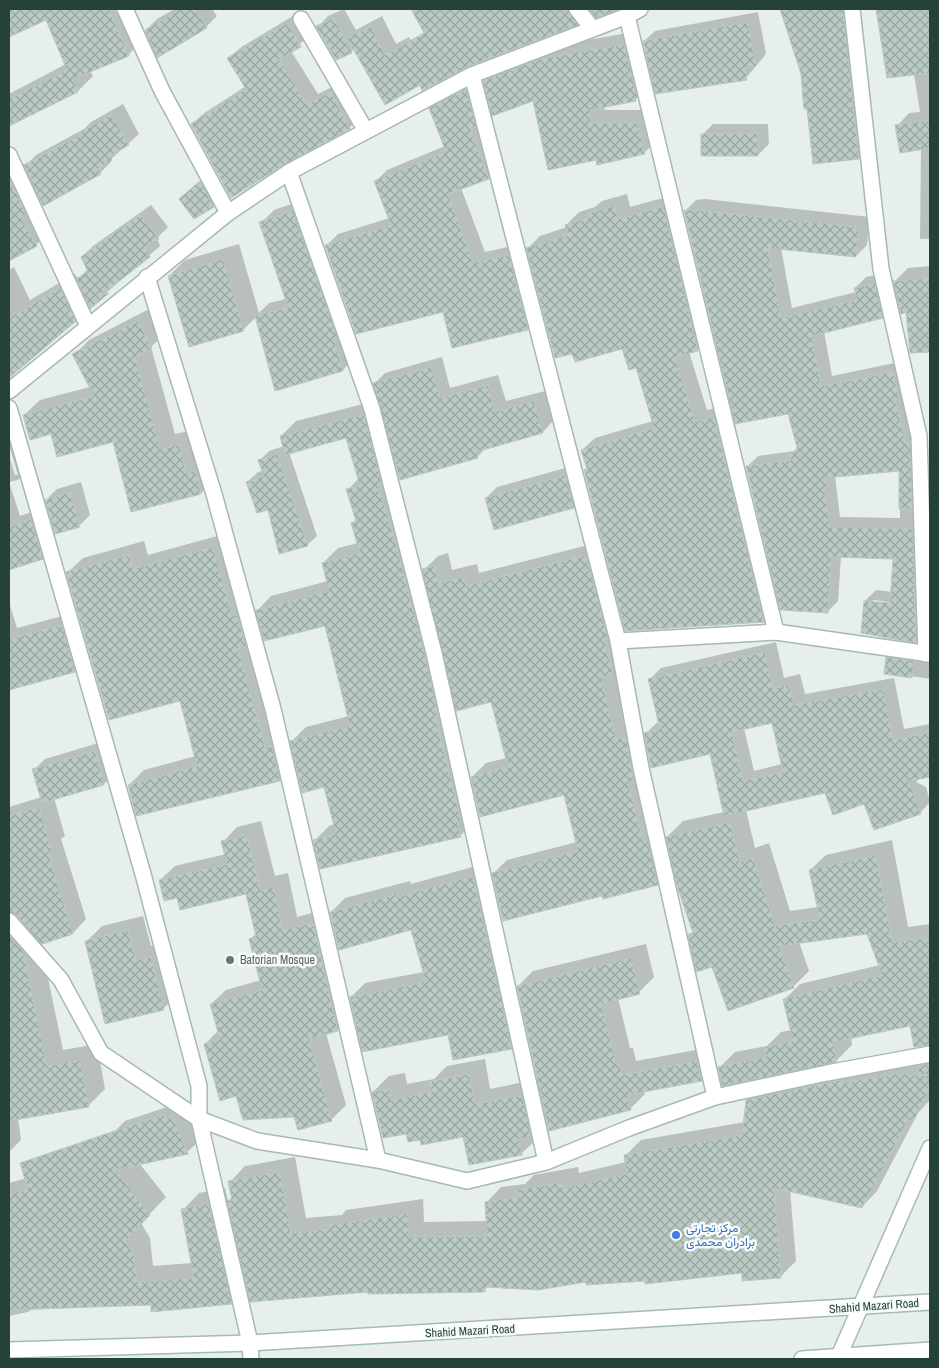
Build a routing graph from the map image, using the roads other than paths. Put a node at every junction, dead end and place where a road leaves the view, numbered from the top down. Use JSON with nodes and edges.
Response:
{"nodes":[{"id":1,"x":125,"y":9,"type":"edge"},
{"id":2,"x":577,"y":9,"type":"edge"},
{"id":3,"x":640,"y":9,"type":"edge"},
{"id":4,"x":852,"y":9,"type":"edge"},
{"id":5,"x":626,"y":16,"type":"junction"},
{"id":6,"x":301,"y":19,"type":"dead end"},
{"id":7,"x":592,"y":28,"type":"junction"},
{"id":8,"x":472,"y":75,"type":"junction"},
{"id":9,"x":366,"y":131,"type":"junction"},
{"id":10,"x":9,"y":155,"type":"edge"},
{"id":11,"x":289,"y":172,"type":"junction"},
{"id":12,"x":228,"y":213,"type":"junction"},
{"id":13,"x":147,"y":277,"type":"junction"},
{"id":14,"x":88,"y":326,"type":"junction"},
{"id":15,"x":9,"y":391,"type":"edge"},
{"id":16,"x":9,"y":408,"type":"edge"},
{"id":17,"x":776,"y":632,"type":"junction"},
{"id":18,"x":618,"y":641,"type":"junction"},
{"id":19,"x":928,"y":654,"type":"edge"},
{"id":20,"x":9,"y":920,"type":"edge"},
{"id":21,"x":930,"y":1054,"type":"edge"},
{"id":22,"x":715,"y":1097,"type":"junction"},
{"id":23,"x":199,"y":1119,"type":"junction"},
{"id":24,"x":930,"y":1148,"type":"edge"},
{"id":25,"x":378,"y":1160,"type":"junction"},
{"id":26,"x":546,"y":1162,"type":"junction"},
{"id":27,"x":930,"y":1302,"type":"edge"},
{"id":28,"x":861,"y":1307,"type":"junction"},
{"id":29,"x":250,"y":1344,"type":"junction"},
{"id":30,"x":9,"y":1350,"type":"edge"},
{"id":31,"x":930,"y":1350,"type":"edge"},
{"id":32,"x":840,"y":1356,"type":"junction"},
{"id":33,"x":251,"y":1359,"type":"edge"},
{"id":34,"x":802,"y":1359,"type":"edge"}],
"edges":[{"from":1,"to":12,"type":"street"},
{"from":2,"to":7,"type":"street"},
{"from":3,"to":5,"type":"street"},
{"from":4,"to":19,"type":"street"},
{"from":5,"to":7,"type":"street"},
{"from":5,"to":17,"type":"street"},
{"from":6,"to":9,"type":"street"},
{"from":7,"to":8,"type":"street"},
{"from":8,"to":9,"type":"street"},
{"from":8,"to":18,"type":"street"},
{"from":9,"to":11,"type":"street"},
{"from":10,"to":14,"type":"street"},
{"from":11,"to":12,"type":"street"},
{"from":11,"to":26,"type":"street"},
{"from":12,"to":13,"type":"street"},
{"from":13,"to":14,"type":"street"},
{"from":13,"to":25,"type":"street"},
{"from":14,"to":15,"type":"street"},
{"from":16,"to":23,"type":"street"},
{"from":17,"to":18,"type":"street"},
{"from":17,"to":19,"type":"street"},
{"from":18,"to":22,"type":"street"},
{"from":20,"to":23,"type":"street"},
{"from":21,"to":22,"type":"street"},
{"from":22,"to":26,"type":"street"},
{"from":23,"to":25,"type":"street"},
{"from":23,"to":29,"type":"street"},
{"from":24,"to":28,"type":"street"},
{"from":25,"to":26,"type":"street"},
{"from":27,"to":28,"type":"street","name":"Shahid Mazari Road"},
{"from":28,"to":29,"type":"street","name":"Shahid Mazari Road"},
{"from":28,"to":32,"type":"street"},
{"from":29,"to":30,"type":"street","name":"Shahid Mazari Road"},
{"from":29,"to":33,"type":"street"},
{"from":31,"to":32,"type":"street"},
{"from":32,"to":34,"type":"street"}]}
